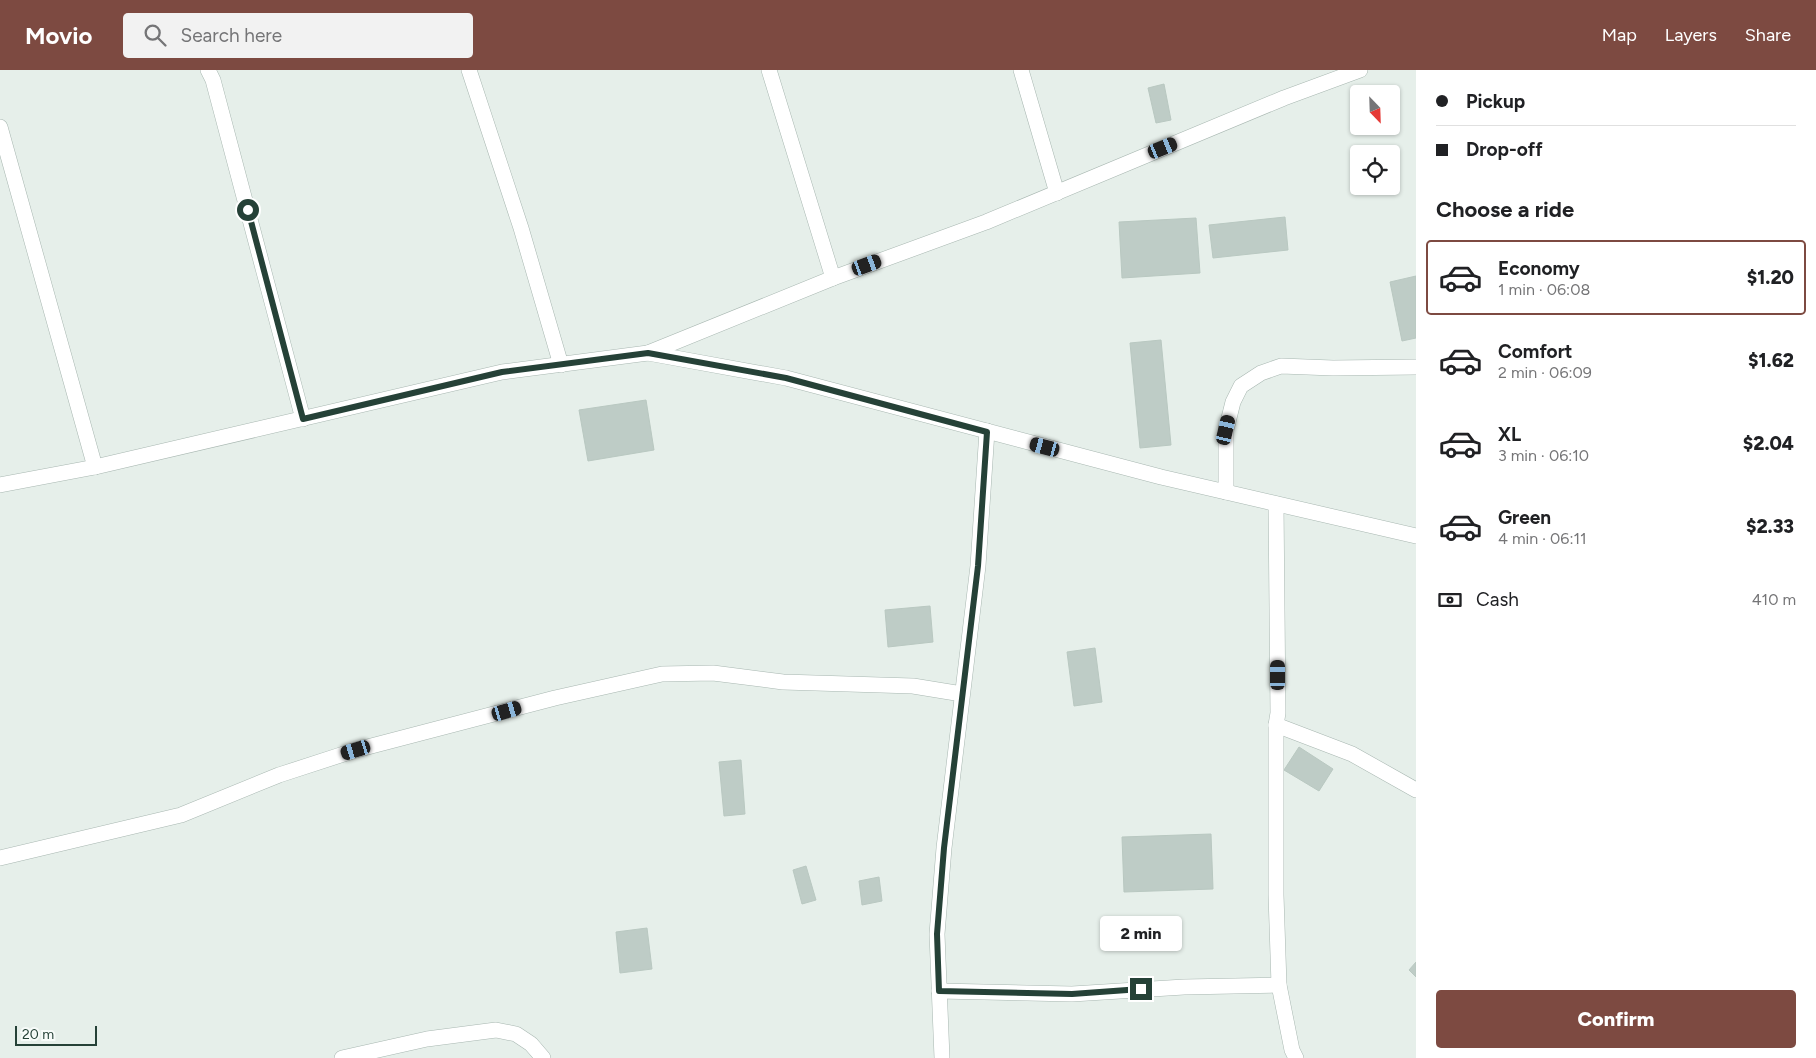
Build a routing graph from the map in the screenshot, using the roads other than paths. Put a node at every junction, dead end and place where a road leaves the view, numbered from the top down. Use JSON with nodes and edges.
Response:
{"nodes":[{"id":1,"x":208,"y":70,"type":"edge"},
{"id":2,"x":469,"y":70,"type":"edge"},
{"id":3,"x":769,"y":70,"type":"edge"},
{"id":4,"x":1021,"y":70,"type":"edge"},
{"id":5,"x":1360,"y":70,"type":"edge"},
{"id":6,"x":0,"y":127,"type":"edge"},
{"id":7,"x":1057,"y":193,"type":"junction"},
{"id":8,"x":833,"y":278,"type":"junction"},
{"id":9,"x":648,"y":353,"type":"junction"},
{"id":10,"x":560,"y":365,"type":"junction"},
{"id":11,"x":1416,"y":367,"type":"edge"},
{"id":12,"x":303,"y":419,"type":"junction"},
{"id":13,"x":987,"y":432,"type":"junction"},
{"id":14,"x":94,"y":467,"type":"junction"},
{"id":15,"x":0,"y":485,"type":"edge"},
{"id":16,"x":1226,"y":492,"type":"junction"},
{"id":17,"x":1276,"y":504,"type":"junction"},
{"id":18,"x":1416,"y":536,"type":"edge"},
{"id":19,"x":962,"y":694,"type":"junction"},
{"id":20,"x":1276,"y":725,"type":"junction"},
{"id":21,"x":1416,"y":790,"type":"edge"},
{"id":22,"x":0,"y":858,"type":"edge"},
{"id":23,"x":1279,"y":984,"type":"junction"},
{"id":24,"x":939,"y":991,"type":"junction"},
{"id":25,"x":342,"y":1058,"type":"edge"},
{"id":26,"x":542,"y":1058,"type":"edge"},
{"id":27,"x":942,"y":1058,"type":"edge"},
{"id":28,"x":1296,"y":1058,"type":"edge"}],
"edges":[{"from":1,"to":12,"type":"street"},
{"from":2,"to":10,"type":"street"},
{"from":3,"to":8,"type":"street"},
{"from":4,"to":7,"type":"street"},
{"from":5,"to":7,"type":"street"},
{"from":6,"to":14,"type":"street"},
{"from":7,"to":8,"type":"street"},
{"from":8,"to":9,"type":"street"},
{"from":9,"to":10,"type":"street"},
{"from":9,"to":13,"type":"street"},
{"from":10,"to":12,"type":"street"},
{"from":11,"to":16,"type":"street"},
{"from":12,"to":14,"type":"street"},
{"from":13,"to":16,"type":"street"},
{"from":13,"to":19,"type":"street"},
{"from":14,"to":15,"type":"street"},
{"from":16,"to":17,"type":"street"},
{"from":17,"to":18,"type":"street"},
{"from":17,"to":20,"type":"street"},
{"from":19,"to":22,"type":"street"},
{"from":19,"to":24,"type":"street"},
{"from":20,"to":21,"type":"street"},
{"from":20,"to":23,"type":"street"},
{"from":23,"to":24,"type":"street"},
{"from":23,"to":28,"type":"street"},
{"from":24,"to":27,"type":"street"},
{"from":25,"to":26,"type":"street"}]}
